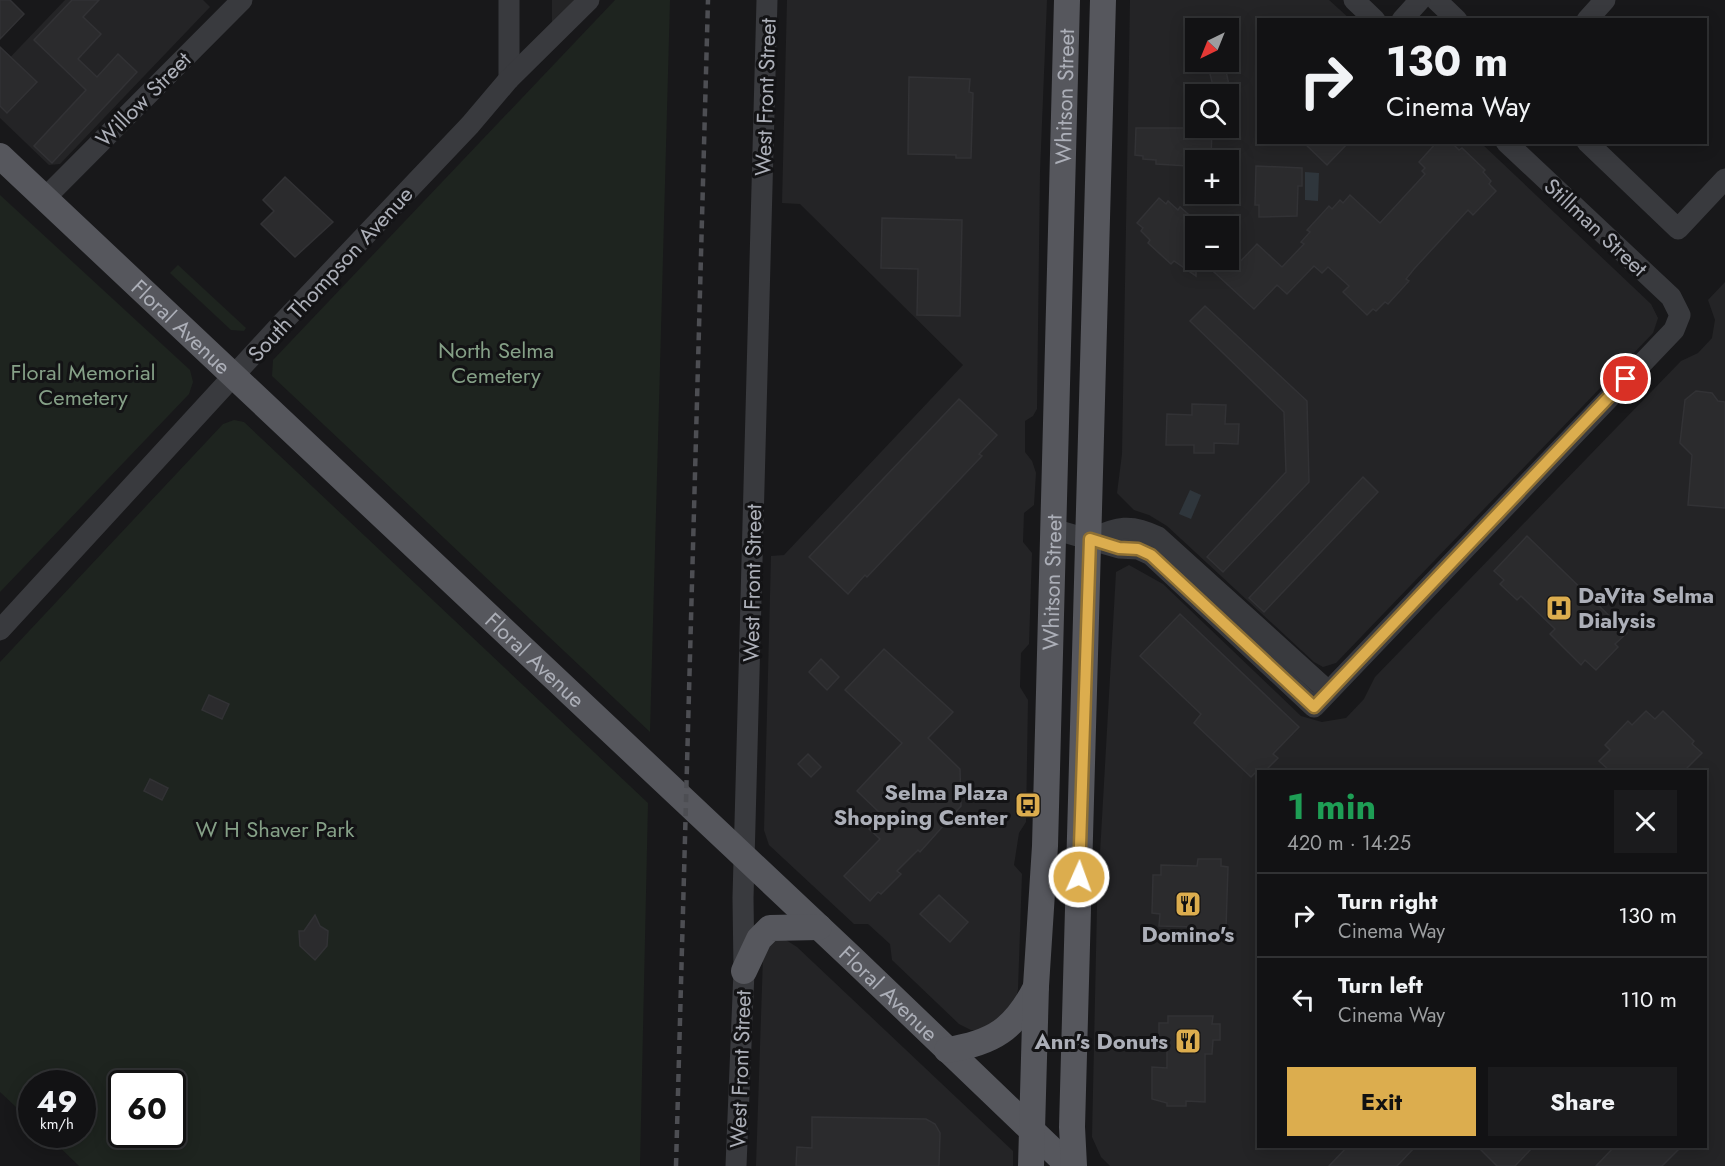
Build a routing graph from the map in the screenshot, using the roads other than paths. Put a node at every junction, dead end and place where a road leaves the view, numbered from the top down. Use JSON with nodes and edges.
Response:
{"nodes":[{"id":1,"x":242,"y":0,"type":"edge"},
{"id":2,"x":509,"y":0,"type":"edge"},
{"id":3,"x":589,"y":0,"type":"edge"},
{"id":4,"x":767,"y":0,"type":"edge"},
{"id":5,"x":1067,"y":0,"type":"edge"},
{"id":6,"x":1078,"y":0,"type":"edge"},
{"id":7,"x":1103,"y":0,"type":"edge"},
{"id":8,"x":1354,"y":0,"type":"edge"},
{"id":9,"x":1420,"y":0,"type":"edge"},
{"id":10,"x":1436,"y":0,"type":"edge"},
{"id":11,"x":1605,"y":0,"type":"edge"},
{"id":12,"x":1373,"y":18,"type":"edge"},
{"id":13,"x":1404,"y":18,"type":"edge"},
{"id":14,"x":1454,"y":18,"type":"edge"},
{"id":15,"x":1589,"y":18,"type":"edge"},
{"id":16,"x":510,"y":79,"type":"junction"},
{"id":17,"x":1100,"y":113,"type":"junction"},
{"id":18,"x":1508,"y":144,"type":"edge"},
{"id":19,"x":1589,"y":144,"type":"edge"},
{"id":20,"x":0,"y":156,"type":"edge"},
{"id":21,"x":1725,"y":180,"type":"edge"},
{"id":22,"x":1062,"y":190,"type":"junction"},
{"id":23,"x":45,"y":198,"type":"junction"},
{"id":24,"x":1094,"y":341,"type":"junction"},
{"id":25,"x":234,"y":376,"type":"junction"},
{"id":26,"x":1053,"y":529,"type":"junction"},
{"id":27,"x":1090,"y":539,"type":"junction"},
{"id":28,"x":0,"y":630,"type":"edge"},
{"id":29,"x":1048,"y":697,"type":"junction"},
{"id":30,"x":1080,"y":840,"type":"junction"},
{"id":31,"x":1045,"y":846,"type":"junction"},
{"id":32,"x":744,"y":858,"type":"junction"},
{"id":33,"x":819,"y":927,"type":"junction"},
{"id":34,"x":744,"y":970,"type":"junction"},
{"id":35,"x":1036,"y":987,"type":"junction"},
{"id":36,"x":1076,"y":992,"type":"junction"},
{"id":37,"x":947,"y":1050,"type":"junction"},
{"id":38,"x":1031,"y":1128,"type":"junction"},
{"id":39,"x":736,"y":1166,"type":"edge"},
{"id":40,"x":1030,"y":1166,"type":"edge"},
{"id":41,"x":1069,"y":1166,"type":"edge"},
{"id":42,"x":1074,"y":1166,"type":"edge"}],
"edges":[{"from":1,"to":23,"type":"street","name":"Willow Street"},
{"from":2,"to":16,"type":"street"},
{"from":3,"to":16,"type":"street","name":"South Thompson Avenue"},
{"from":4,"to":32,"type":"street","name":"West Front Street"},
{"from":5,"to":22,"type":"main road","name":"Whitson Street"},
{"from":6,"to":17,"type":"main road"},
{"from":7,"to":17,"type":"main road","name":"Whitson Street"},
{"from":8,"to":12,"type":"street"},
{"from":9,"to":13,"type":"street"},
{"from":10,"to":14,"type":"street"},
{"from":11,"to":15,"type":"street"},
{"from":16,"to":25,"type":"street","name":"South Thompson Avenue"},
{"from":17,"to":24,"type":"main road","name":"Whitson Street"},
{"from":18,"to":27,"type":"street","name":"Stillman Street"},
{"from":19,"to":21,"type":"street"},
{"from":20,"to":23,"type":"main road","name":"Floral Avenue"},
{"from":22,"to":24,"type":"main road"},
{"from":22,"to":26,"type":"main road","name":"Whitson Street"},
{"from":23,"to":25,"type":"main road","name":"Floral Avenue"},
{"from":24,"to":27,"type":"main road","name":"Whitson Street"},
{"from":25,"to":28,"type":"street","name":"South Thompson Avenue"},
{"from":25,"to":32,"type":"main road","name":"Floral Avenue"},
{"from":26,"to":27,"type":"street"},
{"from":26,"to":29,"type":"main road","name":"Whitson Street"},
{"from":27,"to":30,"type":"main road","name":"Whitson Street"},
{"from":29,"to":30,"type":"main road"},
{"from":29,"to":31,"type":"main road","name":"Whitson Street"},
{"from":30,"to":36,"type":"main road","name":"Whitson Street"},
{"from":31,"to":35,"type":"main road","name":"Whitson Street"},
{"from":31,"to":36,"type":"main road"},
{"from":32,"to":33,"type":"main road","name":"Floral Avenue"},
{"from":32,"to":34,"type":"street","name":"West Front Street"},
{"from":33,"to":34,"type":"main road"},
{"from":33,"to":37,"type":"main road","name":"Floral Avenue"},
{"from":34,"to":39,"type":"street","name":"West Front Street"},
{"from":35,"to":37,"type":"main road"},
{"from":35,"to":38,"type":"main road","name":"Whitson Street"},
{"from":36,"to":42,"type":"main road","name":"Whitson Street"},
{"from":37,"to":38,"type":"main road","name":"Floral Avenue"},
{"from":38,"to":40,"type":"main road","name":"Whitson Street"},
{"from":38,"to":41,"type":"main road","name":"Floral Avenue"}]}
